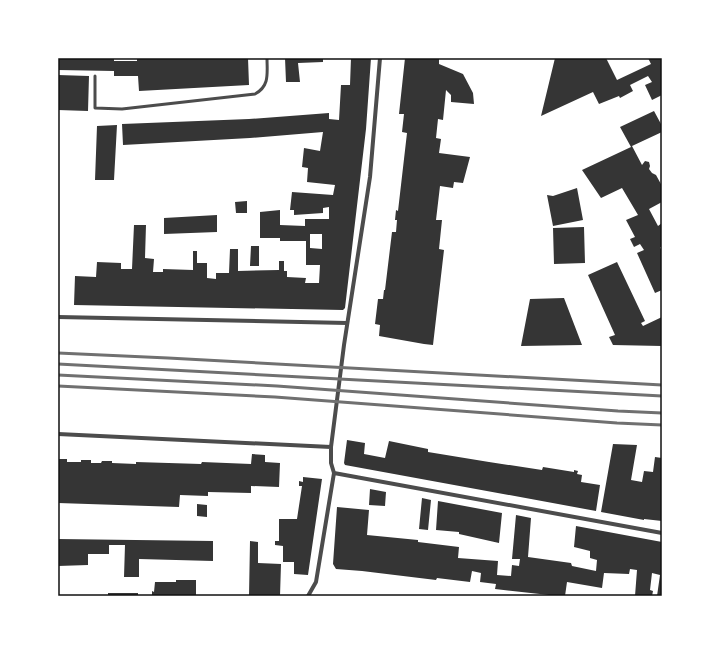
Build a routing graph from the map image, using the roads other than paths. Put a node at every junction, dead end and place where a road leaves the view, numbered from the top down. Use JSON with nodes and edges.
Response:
{"nodes":[{"id":1,"x":267,"y":58,"type":"edge"},
{"id":2,"x":380,"y":58,"type":"edge"},
{"id":3,"x":95,"y":76,"type":"dead end"},
{"id":4,"x":58,"y":317,"type":"edge"},
{"id":5,"x":347,"y":323,"type":"junction"},
{"id":6,"x":58,"y":434,"type":"edge"},
{"id":7,"x":331,"y":447,"type":"junction"},
{"id":8,"x":334,"y":473,"type":"junction"},
{"id":9,"x":662,"y":533,"type":"edge"},
{"id":10,"x":308,"y":596,"type":"edge"}],
"edges":[{"from":1,"to":3,"type":"lane"},
{"from":2,"to":5,"type":"street"},
{"from":4,"to":5,"type":"street"},
{"from":5,"to":7,"type":"street"},
{"from":6,"to":7,"type":"street"},
{"from":7,"to":8,"type":"street"},
{"from":8,"to":9,"type":"street"},
{"from":8,"to":10,"type":"street"}]}
